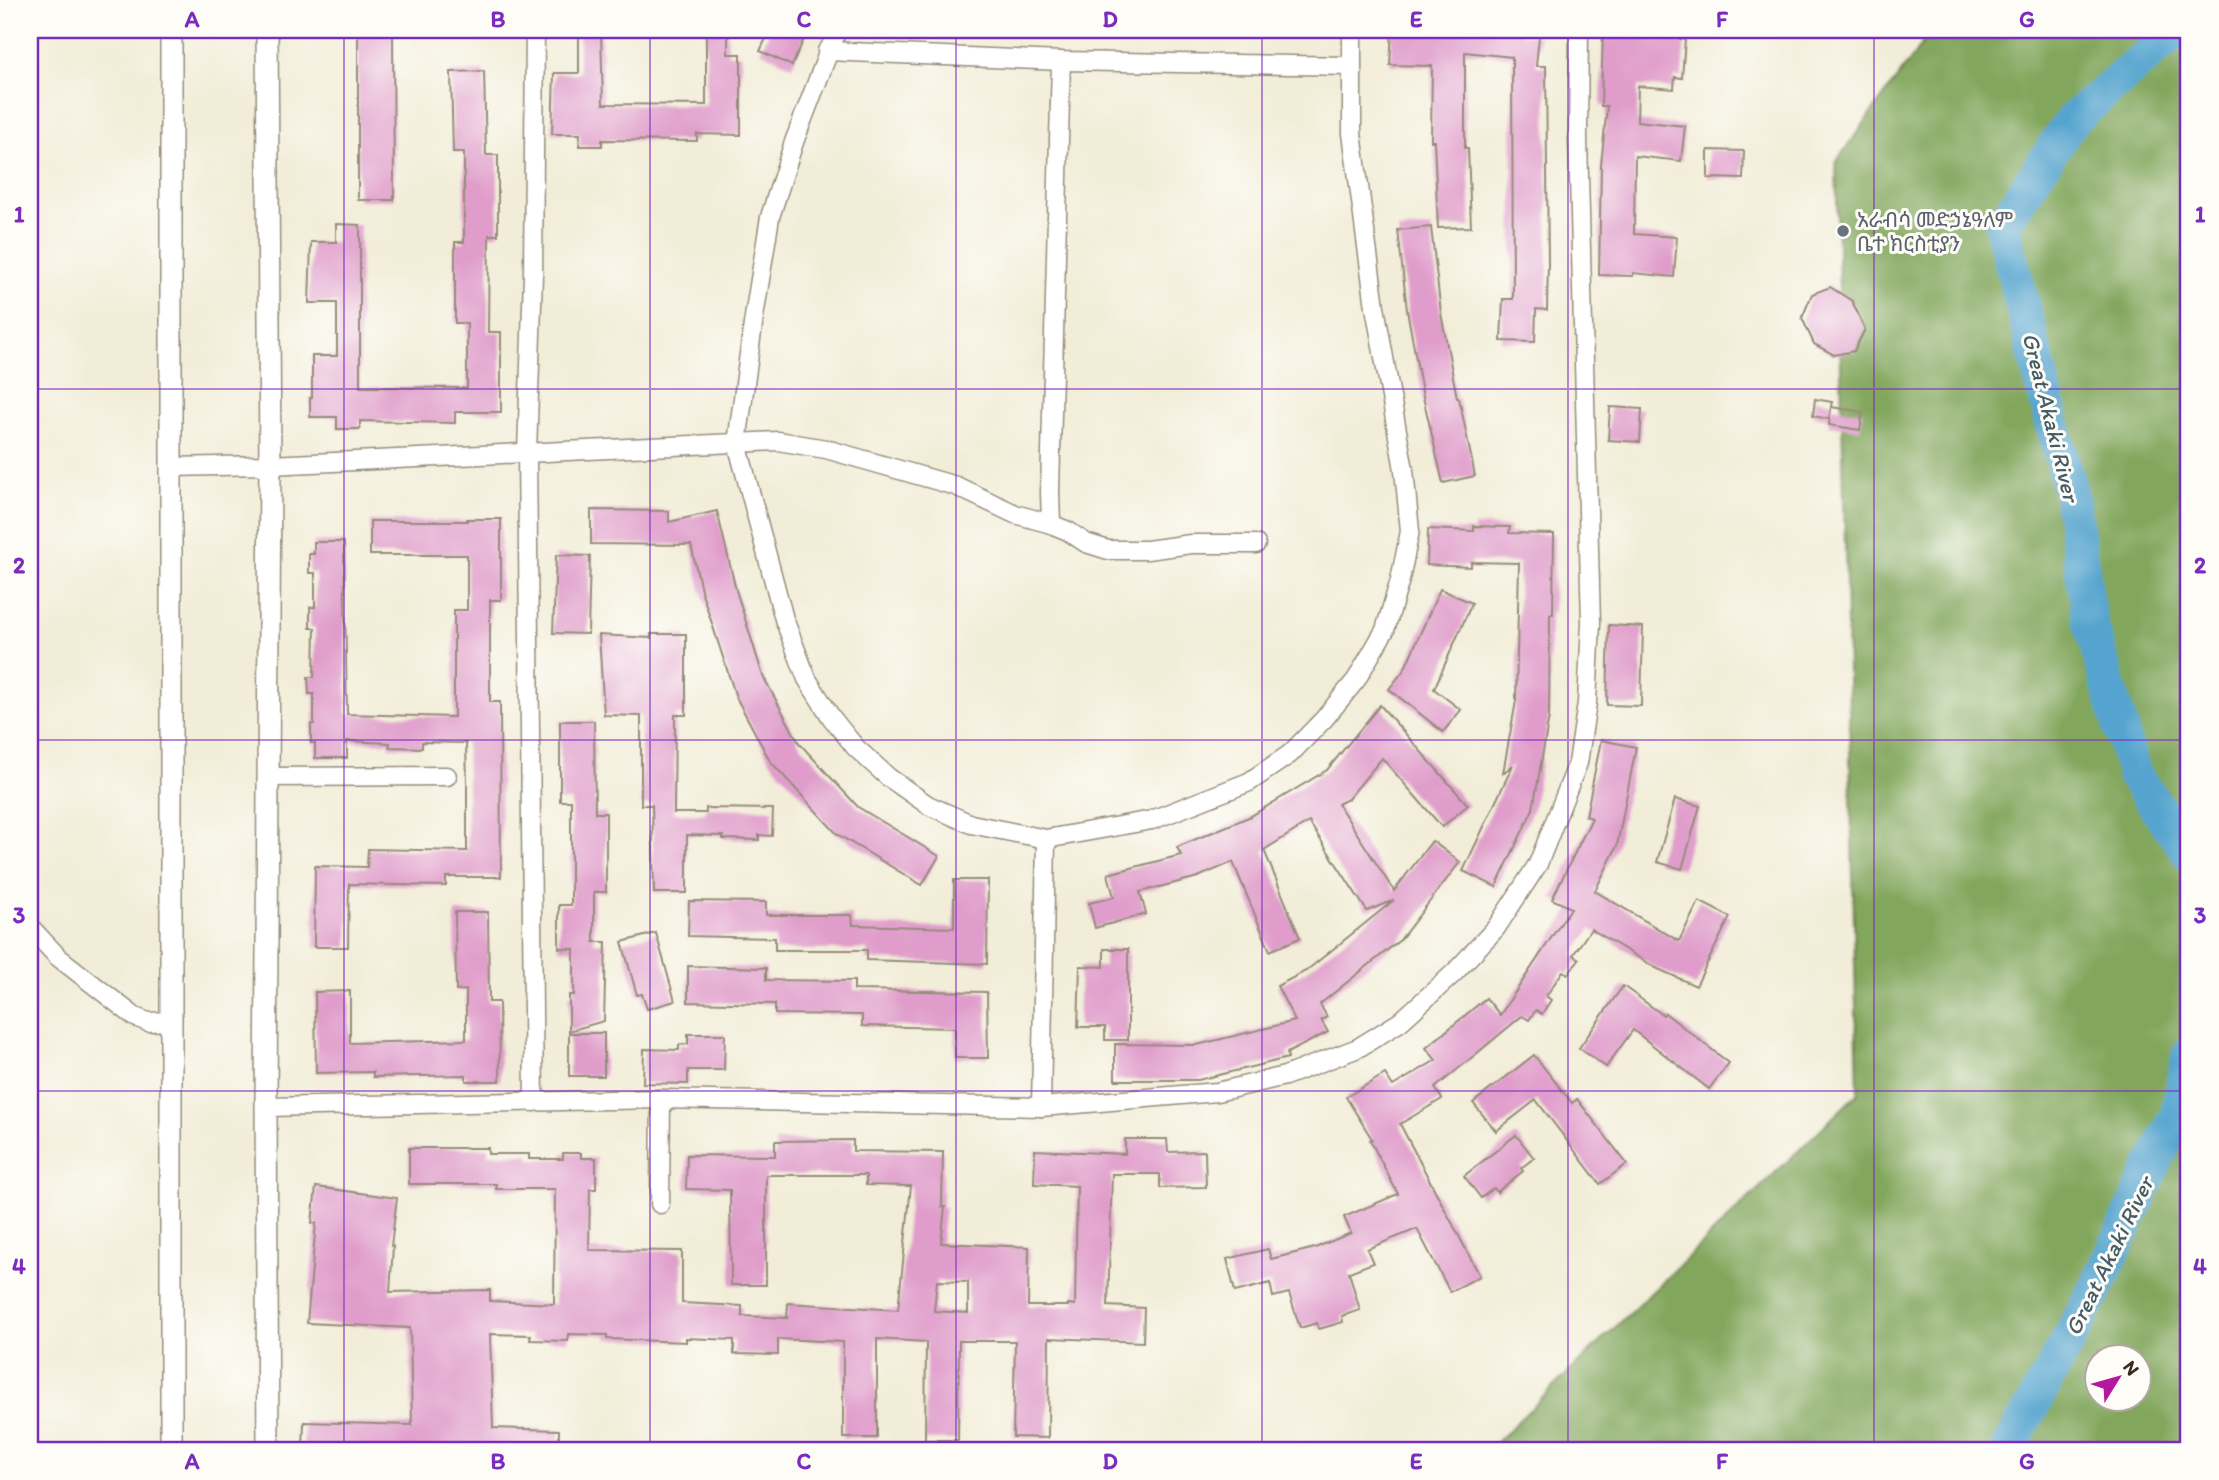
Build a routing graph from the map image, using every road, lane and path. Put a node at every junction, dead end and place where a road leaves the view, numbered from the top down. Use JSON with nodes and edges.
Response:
{"nodes":[{"id":1,"x":170,"y":30,"type":"edge"},
{"id":2,"x":267,"y":30,"type":"edge"},
{"id":3,"x":535,"y":30,"type":"edge"},
{"id":4,"x":837,"y":30,"type":"edge"},
{"id":5,"x":1352,"y":30,"type":"edge"},
{"id":6,"x":1580,"y":30,"type":"edge"},
{"id":7,"x":827,"y":51,"type":"junction"},
{"id":8,"x":1061,"y":61,"type":"junction"},
{"id":9,"x":1351,"y":66,"type":"junction"},
{"id":10,"x":737,"y":443,"type":"junction"},
{"id":11,"x":527,"y":453,"type":"junction"},
{"id":12,"x":270,"y":465,"type":"junction"},
{"id":13,"x":172,"y":467,"type":"junction"},
{"id":14,"x":1051,"y":524,"type":"junction"},
{"id":15,"x":1256,"y":544,"type":"dead end"},
{"id":16,"x":447,"y":776,"type":"dead end"},
{"id":17,"x":268,"y":777,"type":"junction"},
{"id":18,"x":1046,"y":839,"type":"junction"},
{"id":19,"x":30,"y":927,"type":"edge"},
{"id":20,"x":170,"y":1021,"type":"junction"},
{"id":21,"x":660,"y":1099,"type":"junction"},
{"id":22,"x":534,"y":1102,"type":"junction"},
{"id":23,"x":266,"y":1107,"type":"junction"},
{"id":24,"x":1041,"y":1107,"type":"junction"},
{"id":25,"x":660,"y":1204,"type":"dead end"},
{"id":26,"x":171,"y":1450,"type":"edge"},
{"id":27,"x":268,"y":1450,"type":"edge"}],
"edges":[{"from":1,"to":13,"type":"street"},
{"from":2,"to":12,"type":"street"},
{"from":3,"to":11,"type":"street"},
{"from":4,"to":7,"type":"street"},
{"from":5,"to":9,"type":"street"},
{"from":6,"to":24,"type":"street"},
{"from":7,"to":8,"type":"street"},
{"from":7,"to":10,"type":"street"},
{"from":8,"to":9,"type":"street"},
{"from":8,"to":14,"type":"street"},
{"from":9,"to":18,"type":"street"},
{"from":10,"to":11,"type":"street"},
{"from":10,"to":14,"type":"street"},
{"from":10,"to":18,"type":"street"},
{"from":11,"to":12,"type":"street"},
{"from":11,"to":22,"type":"street"},
{"from":12,"to":13,"type":"street"},
{"from":12,"to":17,"type":"street"},
{"from":13,"to":20,"type":"street"},
{"from":14,"to":15,"type":"street"},
{"from":16,"to":17,"type":"street"},
{"from":17,"to":23,"type":"street"},
{"from":18,"to":24,"type":"street"},
{"from":19,"to":20,"type":"street"},
{"from":20,"to":26,"type":"street"},
{"from":21,"to":22,"type":"street"},
{"from":21,"to":24,"type":"street"},
{"from":21,"to":25,"type":"street"},
{"from":22,"to":23,"type":"street"},
{"from":23,"to":27,"type":"street"}]}
